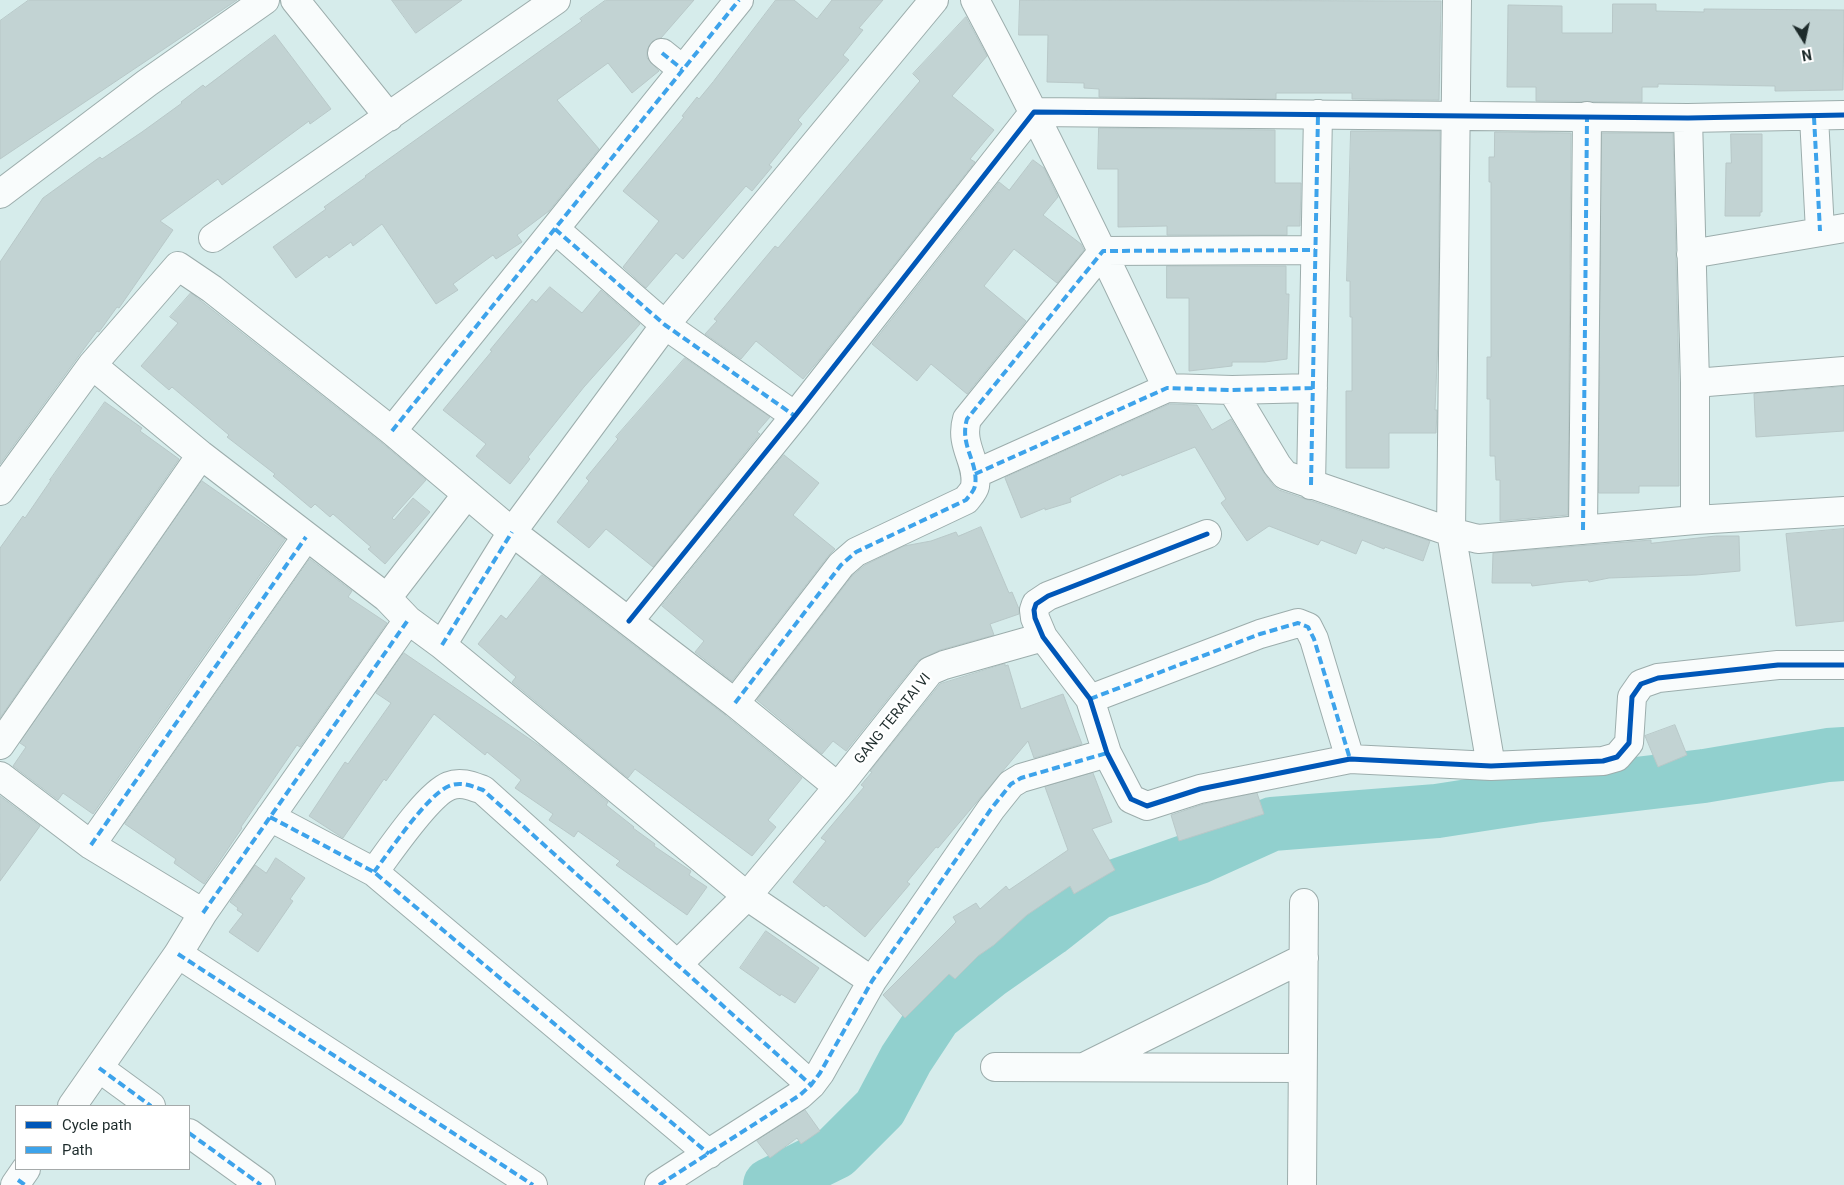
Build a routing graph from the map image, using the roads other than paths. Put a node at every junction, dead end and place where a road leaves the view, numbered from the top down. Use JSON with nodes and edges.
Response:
{"nodes":[{"id":1,"x":265,"y":0,"type":"edge"},
{"id":2,"x":295,"y":0,"type":"edge"},
{"id":3,"x":556,"y":0,"type":"edge"},
{"id":4,"x":934,"y":0,"type":"edge"},
{"id":5,"x":975,"y":0,"type":"edge"},
{"id":6,"x":1457,"y":0,"type":"edge"},
{"id":7,"x":737,"y":1,"type":"edge"},
{"id":8,"x":1034,"y":112,"type":"junction"},
{"id":9,"x":1318,"y":114,"type":"junction"},
{"id":10,"x":1844,"y":115,"type":"edge"},
{"id":11,"x":1456,"y":116,"type":"junction"},
{"id":12,"x":1587,"y":116,"type":"junction"},
{"id":13,"x":389,"y":117,"type":"junction"},
{"id":14,"x":1814,"y":117,"type":"junction"},
{"id":15,"x":1688,"y":118,"type":"junction"},
{"id":16,"x":0,"y":194,"type":"edge"},
{"id":17,"x":555,"y":229,"type":"junction"},
{"id":18,"x":1832,"y":229,"type":"edge"},
{"id":19,"x":214,"y":238,"type":"dead end"},
{"id":20,"x":1315,"y":250,"type":"junction"},
{"id":21,"x":1103,"y":251,"type":"junction"},
{"id":22,"x":1691,"y":254,"type":"junction"},
{"id":23,"x":665,"y":325,"type":"junction"},
{"id":24,"x":92,"y":365,"type":"junction"},
{"id":25,"x":1844,"y":371,"type":"edge"},
{"id":26,"x":1694,"y":383,"type":"junction"},
{"id":27,"x":1167,"y":388,"type":"junction"},
{"id":28,"x":1313,"y":388,"type":"junction"},
{"id":29,"x":1232,"y":390,"type":"junction"},
{"id":30,"x":795,"y":416,"type":"junction"},
{"id":31,"x":392,"y":431,"type":"junction"},
{"id":32,"x":201,"y":455,"type":"junction"},
{"id":33,"x":975,"y":474,"type":"junction"},
{"id":34,"x":1311,"y":485,"type":"junction"},
{"id":35,"x":0,"y":490,"type":"edge"},
{"id":36,"x":467,"y":494,"type":"junction"},
{"id":37,"x":1844,"y":511,"type":"edge"},
{"id":38,"x":1695,"y":520,"type":"junction"},
{"id":39,"x":1582,"y":530,"type":"junction"},
{"id":40,"x":512,"y":532,"type":"junction"},
{"id":41,"x":1451,"y":532,"type":"junction"},
{"id":42,"x":1207,"y":534,"type":"dead end"},
{"id":43,"x":306,"y":537,"type":"junction"},
{"id":44,"x":387,"y":598,"type":"junction"},
{"id":45,"x":408,"y":620,"type":"junction"},
{"id":46,"x":628,"y":621,"type":"junction"},
{"id":47,"x":1043,"y":637,"type":"junction"},
{"id":48,"x":442,"y":645,"type":"junction"},
{"id":49,"x":1844,"y":665,"type":"edge"},
{"id":50,"x":1090,"y":698,"type":"junction"},
{"id":51,"x":735,"y":703,"type":"junction"},
{"id":52,"x":0,"y":745,"type":"edge"},
{"id":53,"x":1107,"y":753,"type":"junction"},
{"id":54,"x":1350,"y":759,"type":"junction"},
{"id":55,"x":1491,"y":766,"type":"junction"},
{"id":56,"x":0,"y":776,"type":"edge"},
{"id":57,"x":838,"y":787,"type":"junction"},
{"id":58,"x":270,"y":817,"type":"junction"},
{"id":59,"x":91,"y":845,"type":"junction"},
{"id":60,"x":374,"y":872,"type":"junction"},
{"id":61,"x":747,"y":896,"type":"junction"},
{"id":62,"x":1304,"y":903,"type":"dead end"},
{"id":63,"x":203,"y":913,"type":"junction"},
{"id":64,"x":178,"y":954,"type":"junction"},
{"id":65,"x":1304,"y":958,"type":"junction"},
{"id":66,"x":678,"y":964,"type":"junction"},
{"id":67,"x":872,"y":981,"type":"junction"},
{"id":68,"x":995,"y":1067,"type":"dead end"},
{"id":69,"x":1084,"y":1067,"type":"junction"},
{"id":70,"x":99,"y":1068,"type":"junction"},
{"id":71,"x":1302,"y":1068,"type":"junction"},
{"id":72,"x":811,"y":1085,"type":"junction"},
{"id":73,"x":73,"y":1105,"type":"edge"},
{"id":74,"x":151,"y":1105,"type":"edge"},
{"id":75,"x":190,"y":1134,"type":"edge"},
{"id":76,"x":709,"y":1154,"type":"junction"},
{"id":77,"x":261,"y":1185,"type":"edge"},
{"id":78,"x":532,"y":1185,"type":"edge"},
{"id":79,"x":659,"y":1185,"type":"edge"},
{"id":80,"x":1302,"y":1185,"type":"edge"}],
"edges":[{"from":1,"to":16,"type":"street"},
{"from":2,"to":13,"type":"street"},
{"from":3,"to":13,"type":"street"},
{"from":4,"to":23,"type":"street"},
{"from":5,"to":8,"type":"street"},
{"from":6,"to":11,"type":"street"},
{"from":7,"to":17,"type":"street"},
{"from":8,"to":9,"type":"street"},
{"from":8,"to":21,"type":"street"},
{"from":8,"to":30,"type":"street"},
{"from":9,"to":11,"type":"street"},
{"from":9,"to":20,"type":"street"},
{"from":10,"to":14,"type":"street"},
{"from":11,"to":12,"type":"street"},
{"from":11,"to":41,"type":"street"},
{"from":12,"to":15,"type":"street"},
{"from":12,"to":39,"type":"street"},
{"from":13,"to":19,"type":"street"},
{"from":14,"to":15,"type":"street"},
{"from":14,"to":18,"type":"street"},
{"from":15,"to":22,"type":"street"},
{"from":17,"to":23,"type":"street"},
{"from":17,"to":31,"type":"street"},
{"from":18,"to":22,"type":"street"},
{"from":20,"to":21,"type":"street"},
{"from":20,"to":28,"type":"street"},
{"from":21,"to":27,"type":"street"},
{"from":21,"to":33,"type":"street"},
{"from":22,"to":26,"type":"street"},
{"from":23,"to":30,"type":"street"},
{"from":23,"to":40,"type":"street"},
{"from":24,"to":31,"type":"street"},
{"from":24,"to":32,"type":"street"},
{"from":24,"to":35,"type":"street"},
{"from":25,"to":26,"type":"street"},
{"from":26,"to":38,"type":"street"},
{"from":27,"to":29,"type":"street"},
{"from":27,"to":33,"type":"street"},
{"from":28,"to":29,"type":"street"},
{"from":28,"to":34,"type":"street"},
{"from":29,"to":34,"type":"street"},
{"from":30,"to":46,"type":"street"},
{"from":31,"to":36,"type":"street"},
{"from":32,"to":43,"type":"street"},
{"from":32,"to":52,"type":"street"},
{"from":33,"to":51,"type":"street"},
{"from":34,"to":41,"type":"street"},
{"from":36,"to":40,"type":"street"},
{"from":36,"to":44,"type":"street"},
{"from":37,"to":38,"type":"street"},
{"from":38,"to":39,"type":"street"},
{"from":39,"to":41,"type":"street"},
{"from":40,"to":46,"type":"street"},
{"from":40,"to":48,"type":"street"},
{"from":41,"to":55,"type":"street"},
{"from":42,"to":47,"type":"street"},
{"from":43,"to":44,"type":"street"},
{"from":43,"to":59,"type":"street"},
{"from":44,"to":45,"type":"street"},
{"from":45,"to":48,"type":"street"},
{"from":45,"to":58,"type":"street"},
{"from":46,"to":51,"type":"street"},
{"from":47,"to":50,"type":"street"},
{"from":47,"to":57,"type":"street","name":"GANG TERATAI VI"},
{"from":48,"to":61,"type":"street"},
{"from":49,"to":55,"type":"street"},
{"from":50,"to":53,"type":"street"},
{"from":50,"to":54,"type":"street"},
{"from":51,"to":57,"type":"street"},
{"from":53,"to":54,"type":"street"},
{"from":53,"to":67,"type":"street"},
{"from":54,"to":55,"type":"street"},
{"from":56,"to":59,"type":"street"},
{"from":57,"to":61,"type":"street","name":"GANG TERATAI VI"},
{"from":58,"to":60,"type":"street"},
{"from":58,"to":63,"type":"street"},
{"from":59,"to":63,"type":"street"},
{"from":60,"to":66,"type":"street"},
{"from":60,"to":76,"type":"street"},
{"from":61,"to":66,"type":"street","name":"GANG TERATAI VI"},
{"from":61,"to":67,"type":"street"},
{"from":62,"to":65,"type":"street"},
{"from":63,"to":64,"type":"street"},
{"from":64,"to":70,"type":"street"},
{"from":64,"to":78,"type":"street"},
{"from":65,"to":69,"type":"street"},
{"from":65,"to":71,"type":"street"},
{"from":66,"to":72,"type":"street"},
{"from":67,"to":72,"type":"street"},
{"from":68,"to":69,"type":"street"},
{"from":69,"to":71,"type":"street"},
{"from":70,"to":73,"type":"street"},
{"from":70,"to":74,"type":"street"},
{"from":71,"to":80,"type":"street"},
{"from":72,"to":76,"type":"street"},
{"from":75,"to":77,"type":"street"},
{"from":76,"to":79,"type":"street"}]}
